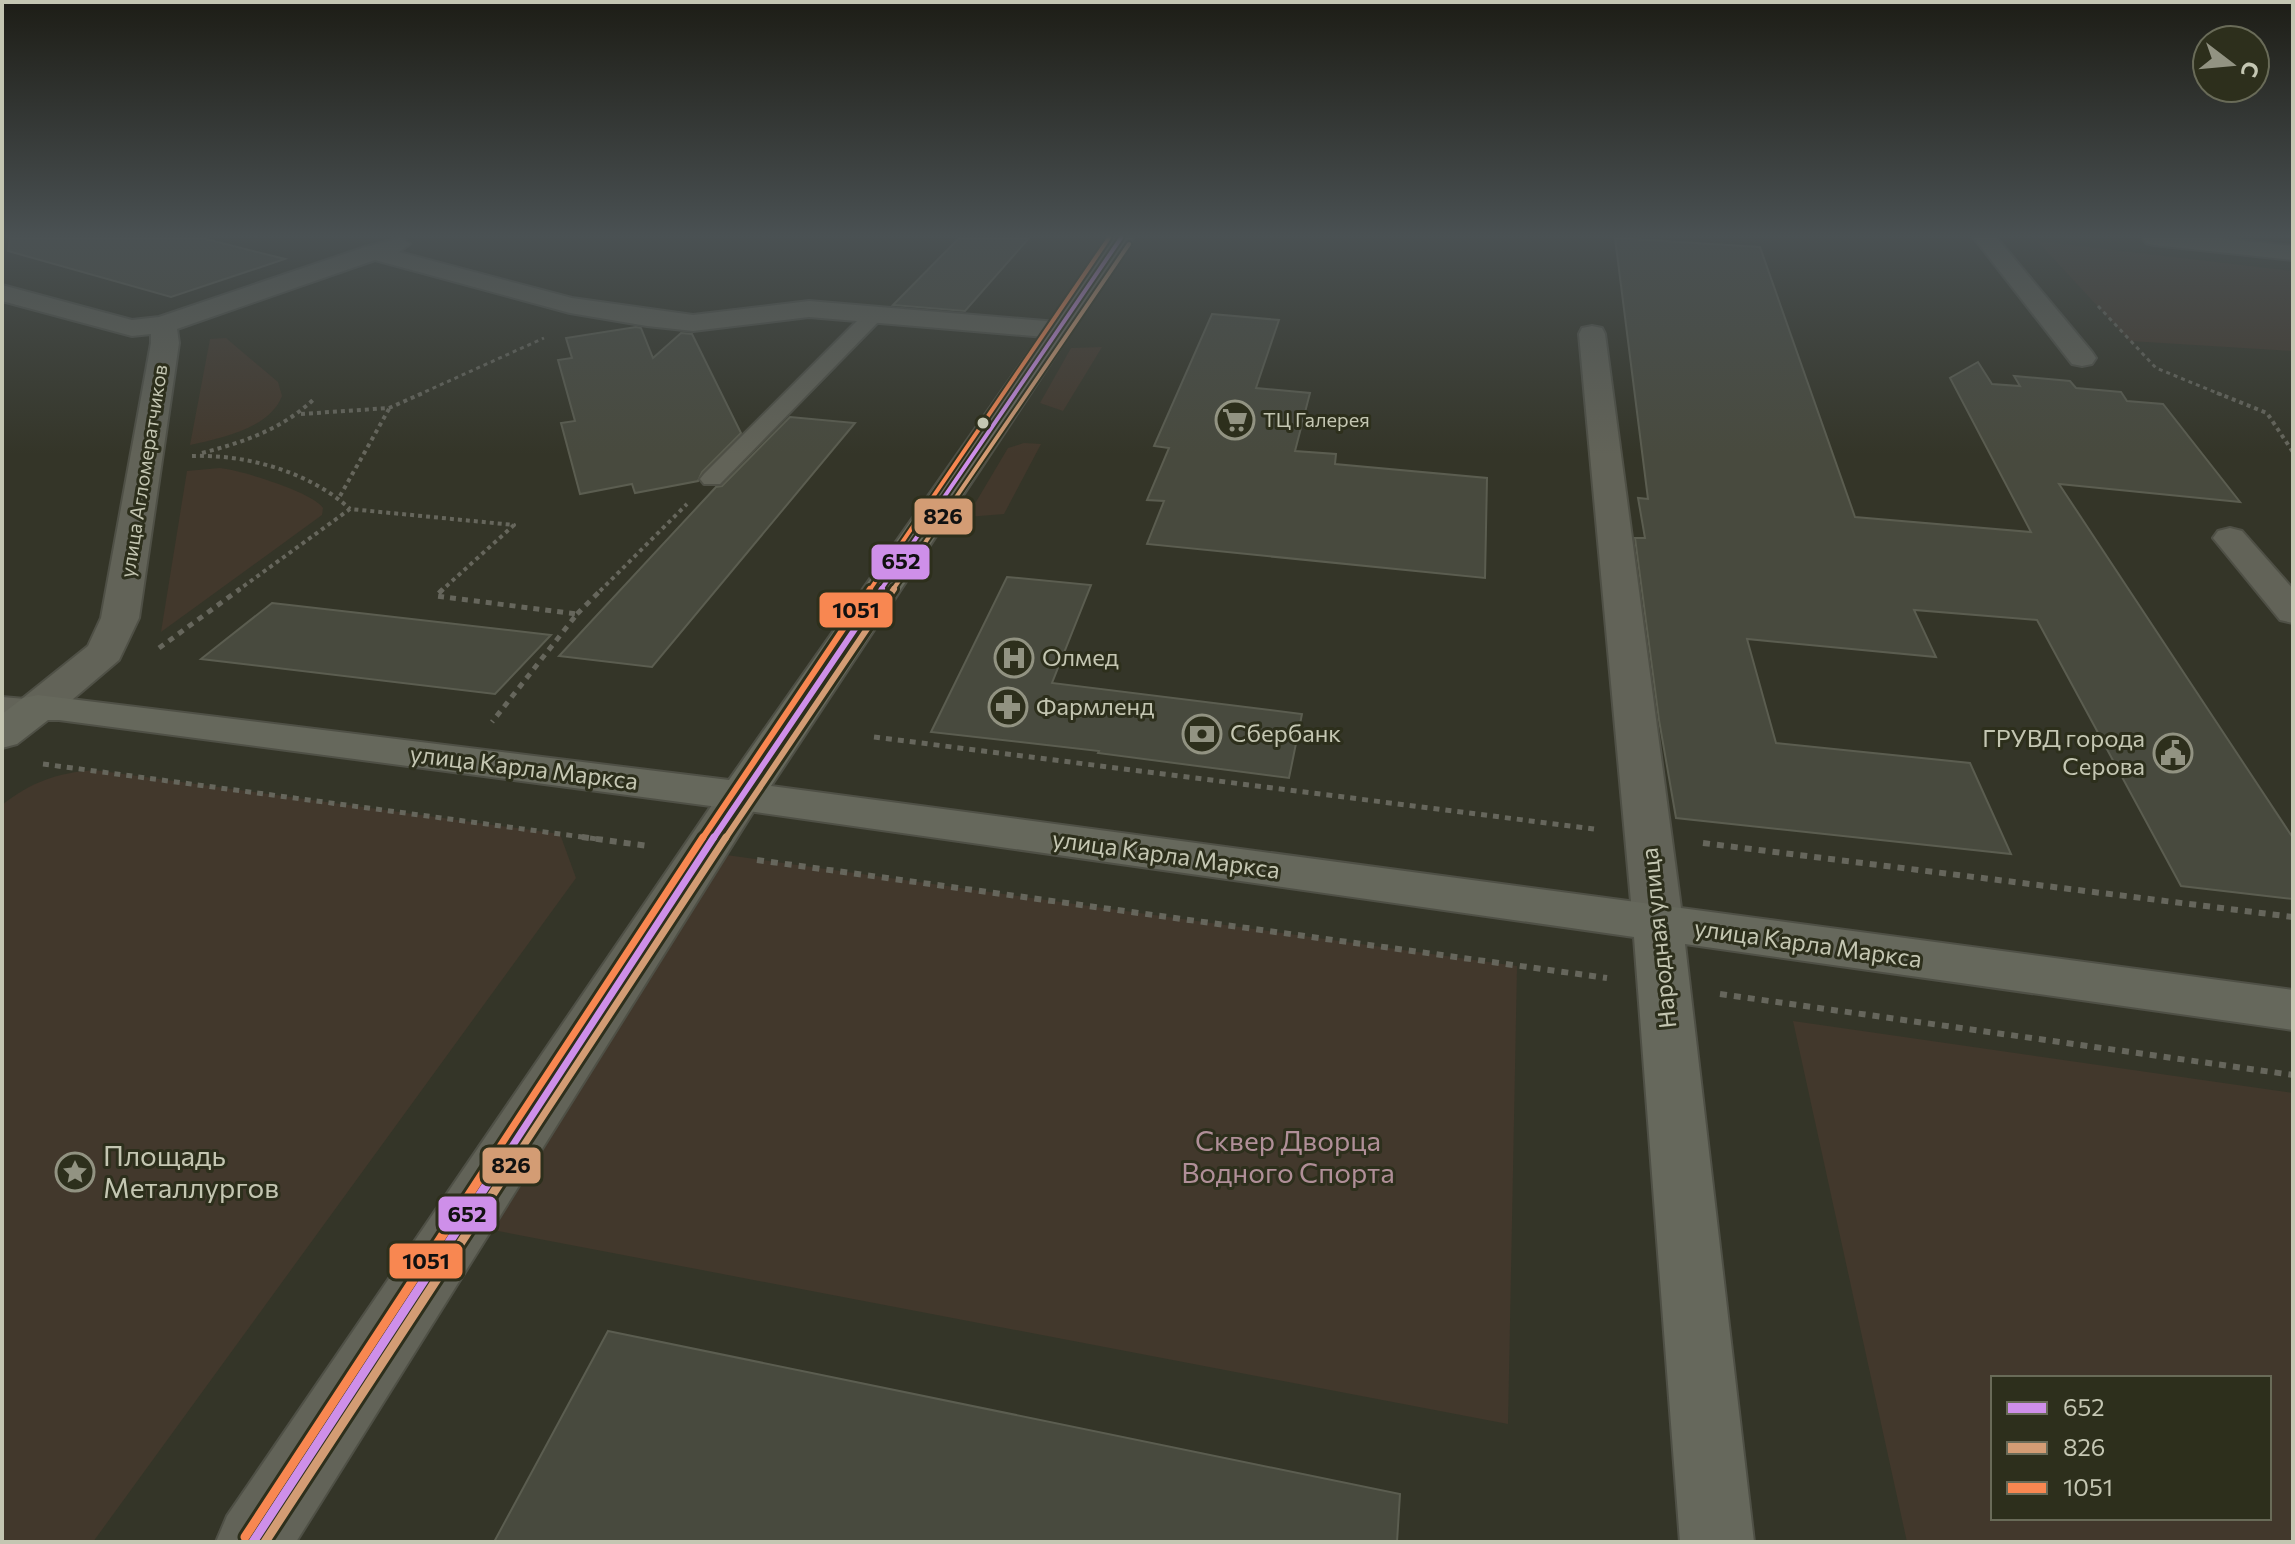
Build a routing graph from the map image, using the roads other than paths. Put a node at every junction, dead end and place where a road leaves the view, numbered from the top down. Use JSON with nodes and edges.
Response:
{"nodes":[{"id":1,"x":65,"y":310,"type":"edge"},
{"id":2,"x":206,"y":310,"type":"edge"},
{"id":3,"x":599,"y":310,"type":"edge"},
{"id":4,"x":800,"y":310,"type":"edge"},
{"id":5,"x":820,"y":310,"type":"edge"},
{"id":6,"x":1071,"y":310,"type":"edge"},
{"id":7,"x":2043,"y":310,"type":"edge"},
{"id":8,"x":874,"y":315,"type":"junction"},
{"id":9,"x":163,"y":325,"type":"junction"},
{"id":10,"x":1057,"y":330,"type":"junction"},
{"id":11,"x":1592,"y":334,"type":"dead end"},
{"id":12,"x":2082,"y":358,"type":"dead end"},
{"id":13,"x":712,"y":479,"type":"road end"},
{"id":14,"x":2230,"y":538,"type":"dead end"},
{"id":15,"x":2293,"y":612,"type":"edge"},
{"id":16,"x":20,"y":707,"type":"edge"},
{"id":17,"x":2,"y":735,"type":"edge"},
{"id":18,"x":741,"y":796,"type":"junction"},
{"id":19,"x":1658,"y":923,"type":"junction"},
{"id":20,"x":2293,"y":1010,"type":"edge"},
{"id":21,"x":253,"y":1542,"type":"edge"},
{"id":22,"x":1717,"y":1542,"type":"edge"}],
"edges":[{"from":1,"to":9,"type":"street"},
{"from":2,"to":9,"type":"street"},
{"from":3,"to":4,"type":"street"},
{"from":5,"to":8,"type":"street"},
{"from":6,"to":10,"type":"main road"},
{"from":7,"to":12,"type":"street"},
{"from":8,"to":10,"type":"street"},
{"from":8,"to":13,"type":"lane"},
{"from":9,"to":16,"type":"street","name":"улица Агломератчиков"},
{"from":10,"to":18,"type":"main road"},
{"from":11,"to":19,"type":"street","name":"Народная улица"},
{"from":14,"to":15,"type":"street"},
{"from":16,"to":17,"type":"main road","name":"улица Агломератчиков"},
{"from":16,"to":18,"type":"main road","name":"улица Карла Маркса"},
{"from":18,"to":19,"type":"main road","name":"улица Карла Маркса"},
{"from":18,"to":21,"type":"street"},
{"from":19,"to":20,"type":"main road","name":"улица Карла Маркса"},
{"from":19,"to":22,"type":"main road","name":"Народная улица"}]}
